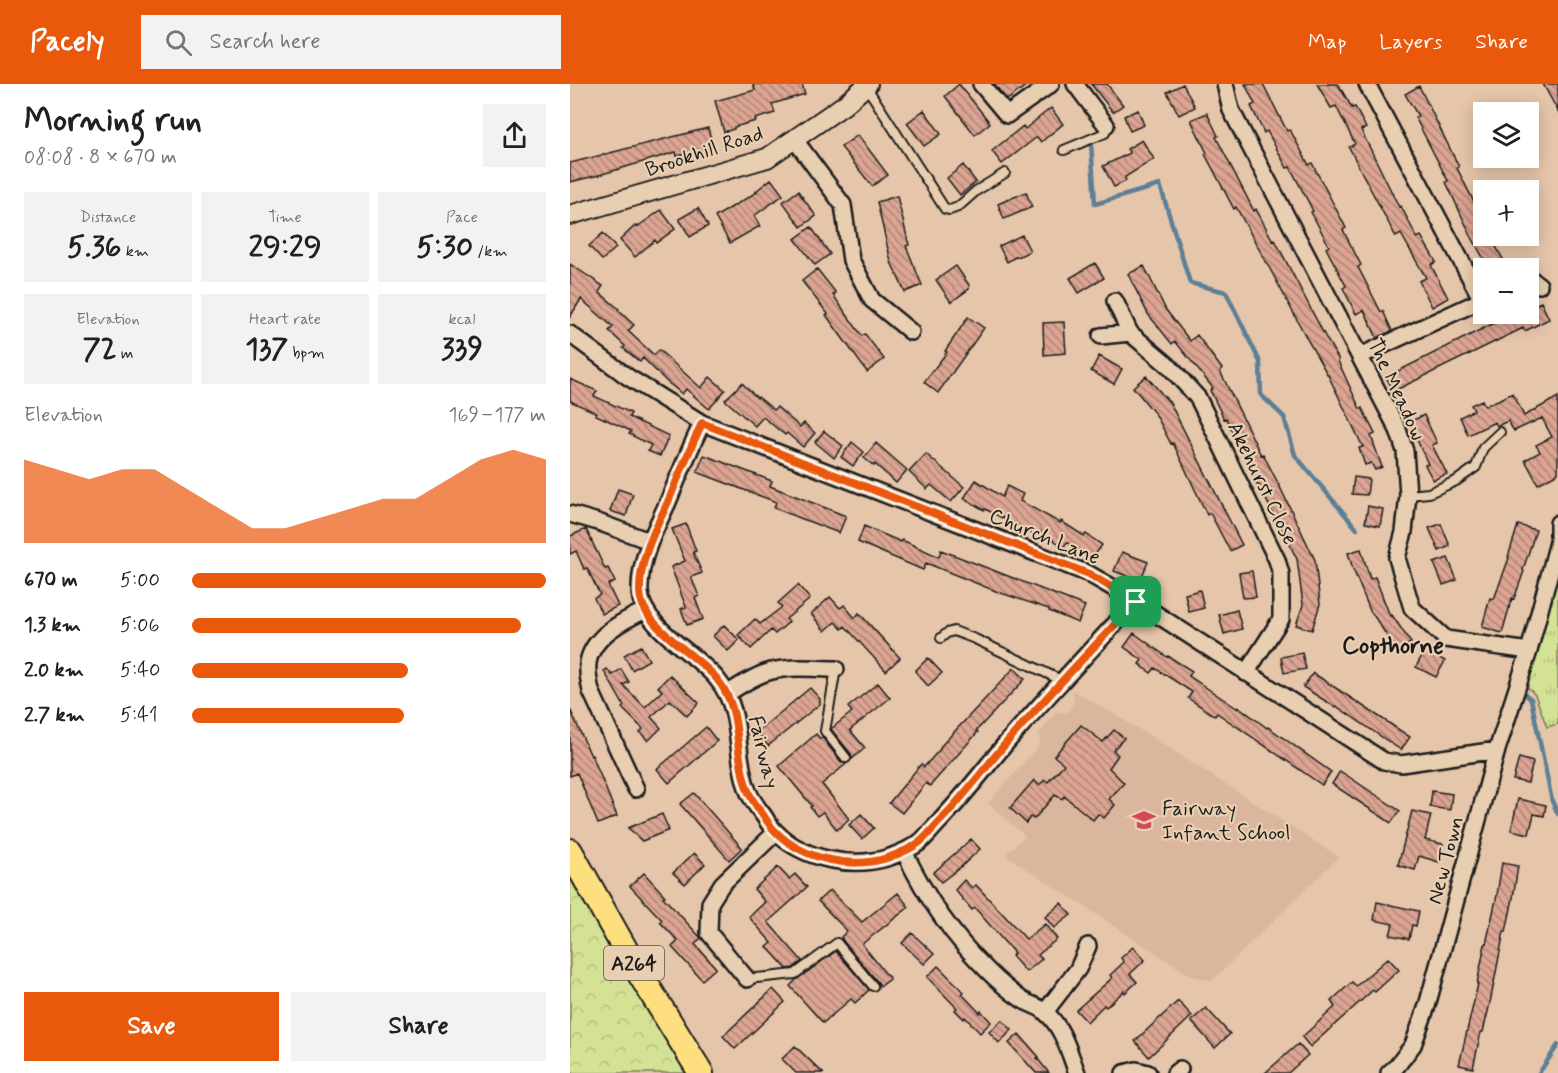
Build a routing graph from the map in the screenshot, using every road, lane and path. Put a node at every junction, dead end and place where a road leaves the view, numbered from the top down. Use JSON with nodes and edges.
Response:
{"nodes":[{"id":1,"x":981,"y":84,"type":"edge"},
{"id":2,"x":1051,"y":84,"type":"edge"},
{"id":3,"x":1075,"y":84,"type":"edge"},
{"id":4,"x":1225,"y":84,"type":"edge"},
{"id":5,"x":865,"y":85,"type":"edge"},
{"id":6,"x":1372,"y":86,"type":"edge"},
{"id":7,"x":1106,"y":125,"type":"joint"},
{"id":8,"x":795,"y":140,"type":"junction"},
{"id":9,"x":1064,"y":150,"type":"dead end"},
{"id":10,"x":1005,"y":173,"type":"dead end"},
{"id":11,"x":570,"y":215,"type":"edge"},
{"id":12,"x":1473,"y":280,"type":"edge"},
{"id":13,"x":1115,"y":301,"type":"dead end"},
{"id":14,"x":1473,"y":304,"type":"edge"},
{"id":15,"x":911,"y":332,"type":"dead end"},
{"id":16,"x":1130,"y":333,"type":"junction"},
{"id":17,"x":570,"y":334,"type":"edge"},
{"id":18,"x":1101,"y":336,"type":"dead end"},
{"id":19,"x":1360,"y":356,"type":"junction"},
{"id":20,"x":702,"y":423,"type":"junction"},
{"id":21,"x":1500,"y":432,"type":"dead end"},
{"id":22,"x":1408,"y":495,"type":"junction"},
{"id":23,"x":570,"y":514,"type":"edge"},
{"id":24,"x":1558,"y":524,"type":"edge"},
{"id":25,"x":651,"y":540,"type":"junction"},
{"id":26,"x":1558,"y":542,"type":"edge"},
{"id":27,"x":1136,"y":602,"type":"junction"},
{"id":28,"x":646,"y":610,"type":"junction"},
{"id":29,"x":941,"y":638,"type":"dead end"},
{"id":30,"x":1529,"y":651,"type":"junction"},
{"id":31,"x":836,"y":669,"type":"joint"},
{"id":32,"x":1246,"y":673,"type":"junction"},
{"id":33,"x":1064,"y":681,"type":"junction"},
{"id":34,"x":727,"y":694,"type":"junction"},
{"id":35,"x":1497,"y":750,"type":"junction"},
{"id":36,"x":846,"y":758,"type":"dead end"},
{"id":37,"x":636,"y":789,"type":"dead end"},
{"id":38,"x":776,"y":832,"type":"junction"},
{"id":39,"x":570,"y":851,"type":"edge"},
{"id":40,"x":904,"y":852,"type":"junction"},
{"id":41,"x":1088,"y":946,"type":"dead end"},
{"id":42,"x":747,"y":979,"type":"joint"},
{"id":43,"x":873,"y":986,"type":"dead end"},
{"id":44,"x":1045,"y":1012,"type":"junction"},
{"id":45,"x":1397,"y":1071,"type":"edge"},
{"id":46,"x":701,"y":1073,"type":"edge"},
{"id":47,"x":1077,"y":1073,"type":"edge"},
{"id":48,"x":1124,"y":1073,"type":"edge"},
{"id":49,"x":1148,"y":1073,"type":"edge"}],
"edges":[{"from":1,"to":2,"type":"street"},
{"from":3,"to":7,"type":"street"},
{"from":4,"to":19,"type":"street","name":"The Meadow"},
{"from":5,"to":8,"type":"street","name":"Brookhill Road"},
{"from":5,"to":10,"type":"lane"},
{"from":6,"to":12,"type":"street"},
{"from":7,"to":9,"type":"lane"},
{"from":8,"to":11,"type":"street","name":"Brookhill Road"},
{"from":8,"to":15,"type":"street"},
{"from":13,"to":16,"type":"street","name":"Akehurst Close"},
{"from":14,"to":19,"type":"street"},
{"from":16,"to":18,"type":"street"},
{"from":16,"to":32,"type":"street","name":"Akehurst Close"},
{"from":17,"to":20,"type":"street","name":"Church Lane"},
{"from":19,"to":22,"type":"street","name":"The Meadow"},
{"from":20,"to":25,"type":"street","name":"Fairway"},
{"from":20,"to":27,"type":"street","name":"Church Lane"},
{"from":21,"to":22,"type":"lane"},
{"from":22,"to":30,"type":"street","name":"The Meadow"},
{"from":23,"to":25,"type":"street"},
{"from":24,"to":26,"type":"street","name":"New Town"},
{"from":25,"to":28,"type":"street","name":"Fairway"},
{"from":26,"to":30,"type":"street","name":"New Town"},
{"from":27,"to":32,"type":"street","name":"Church Lane"},
{"from":27,"to":33,"type":"street","name":"Fairway"},
{"from":28,"to":34,"type":"street","name":"Fairway"},
{"from":28,"to":37,"type":"street"},
{"from":29,"to":33,"type":"lane"},
{"from":30,"to":35,"type":"street","name":"New Town"},
{"from":31,"to":34,"type":"street"},
{"from":31,"to":36,"type":"lane"},
{"from":32,"to":35,"type":"street","name":"Church Lane"},
{"from":33,"to":40,"type":"street","name":"Fairway"},
{"from":34,"to":38,"type":"street","name":"Fairway"},
{"from":35,"to":45,"type":"street","name":"New Town"},
{"from":38,"to":40,"type":"street","name":"Fairway"},
{"from":38,"to":42,"type":"street"},
{"from":39,"to":46,"type":"highway","number":"A264"},
{"from":40,"to":44,"type":"street"},
{"from":41,"to":44,"type":"street"},
{"from":42,"to":43,"type":"lane"},
{"from":44,"to":47,"type":"street"},
{"from":48,"to":49,"type":"street"}]}
